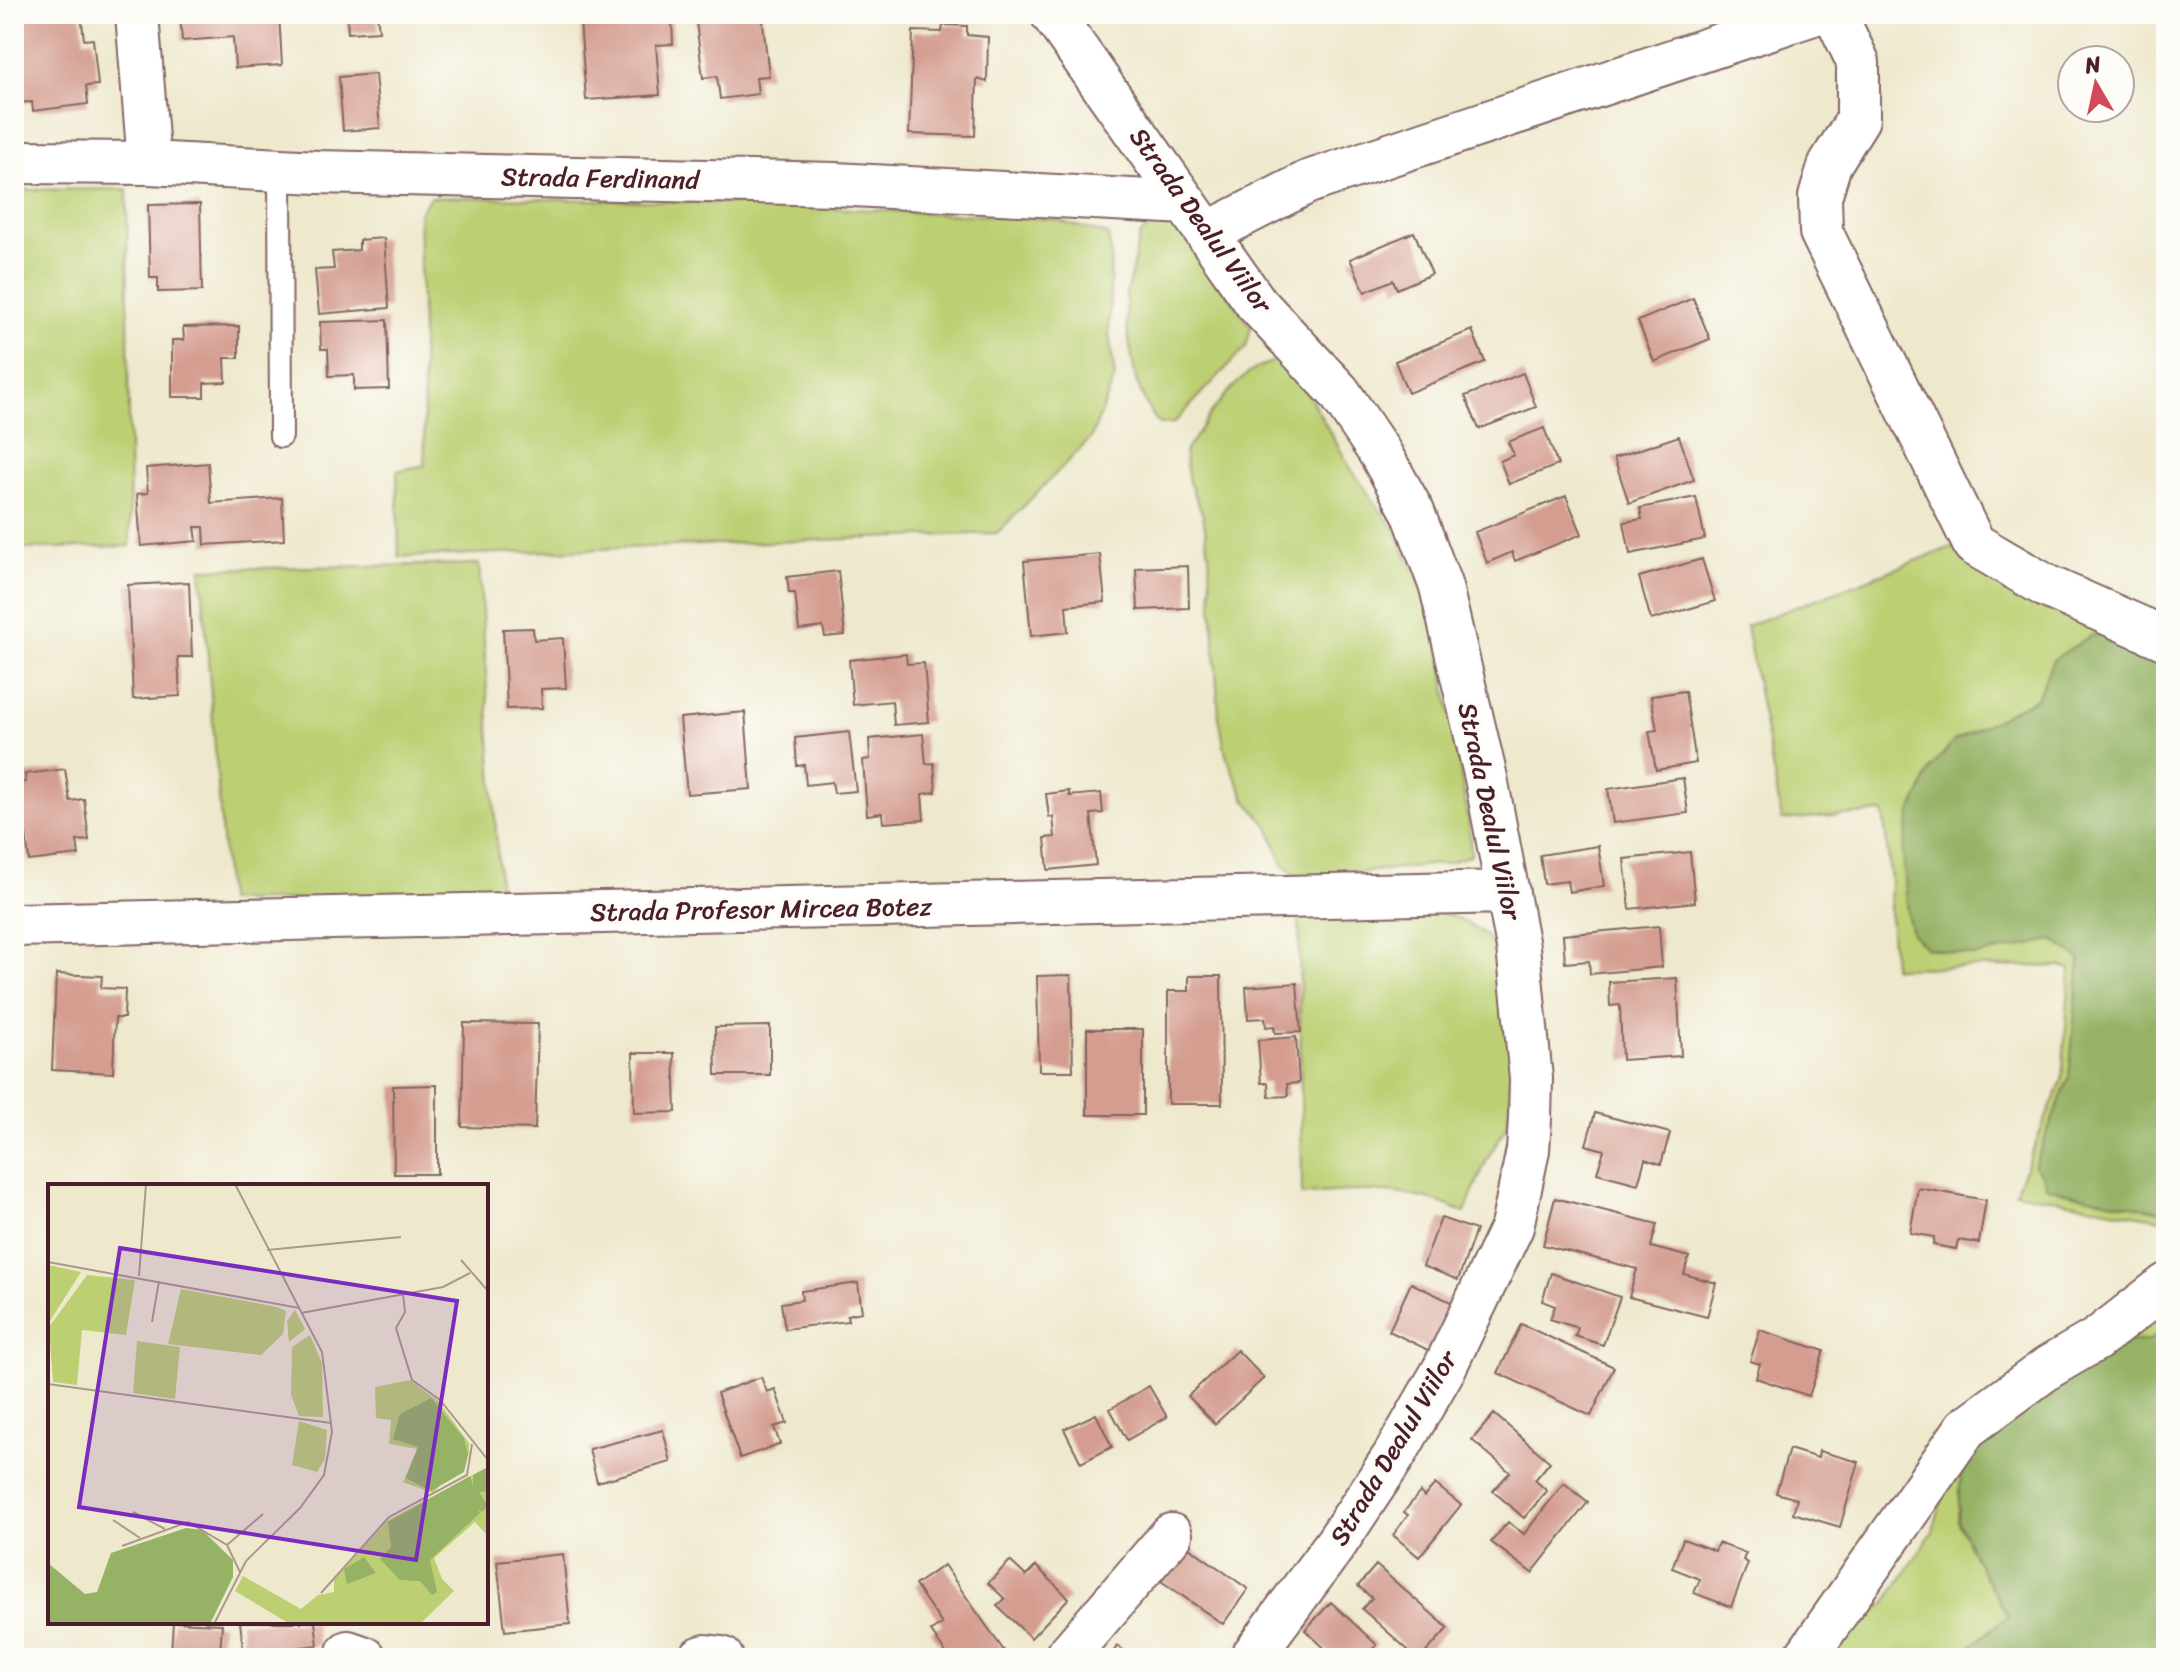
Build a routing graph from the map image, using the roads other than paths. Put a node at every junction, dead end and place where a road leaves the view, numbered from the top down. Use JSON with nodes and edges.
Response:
{"nodes":[{"id":1,"x":137,"y":14,"type":"edge"},
{"id":2,"x":1052,"y":14,"type":"edge"},
{"id":3,"x":1813,"y":14,"type":"edge"},
{"id":4,"x":1835,"y":14,"type":"edge"},
{"id":5,"x":14,"y":162,"type":"edge"},
{"id":6,"x":149,"y":163,"type":"junction"},
{"id":7,"x":280,"y":170,"type":"junction"},
{"id":8,"x":1197,"y":218,"type":"junction"},
{"id":9,"x":281,"y":436,"type":"dead end"},
{"id":10,"x":2166,"y":639,"type":"edge"},
{"id":11,"x":1508,"y":892,"type":"junction"},
{"id":12,"x":14,"y":925,"type":"edge"},
{"id":13,"x":2166,"y":1285,"type":"edge"},
{"id":14,"x":1171,"y":1535,"type":"dead end"},
{"id":15,"x":700,"y":1658,"type":"edge"},
{"id":16,"x":722,"y":1658,"type":"edge"},
{"id":17,"x":1065,"y":1658,"type":"edge"},
{"id":18,"x":1251,"y":1658,"type":"edge"},
{"id":19,"x":1805,"y":1658,"type":"edge"}],
"edges":[{"from":1,"to":6,"type":"street"},
{"from":2,"to":8,"type":"street","name":"Strada Dealul Viilor"},
{"from":3,"to":8,"type":"street"},
{"from":4,"to":10,"type":"street"},
{"from":5,"to":6,"type":"street","name":"Strada Ferdinand"},
{"from":6,"to":7,"type":"street","name":"Strada Ferdinand"},
{"from":7,"to":8,"type":"street","name":"Strada Ferdinand"},
{"from":7,"to":9,"type":"lane"},
{"from":8,"to":11,"type":"street","name":"Strada Dealul Viilor"},
{"from":11,"to":12,"type":"street","name":"Strada Profesor Mircea Botez"},
{"from":11,"to":18,"type":"street","name":"Strada Dealul Viilor"},
{"from":13,"to":19,"type":"street"},
{"from":14,"to":17,"type":"street"},
{"from":15,"to":16,"type":"street"}]}
